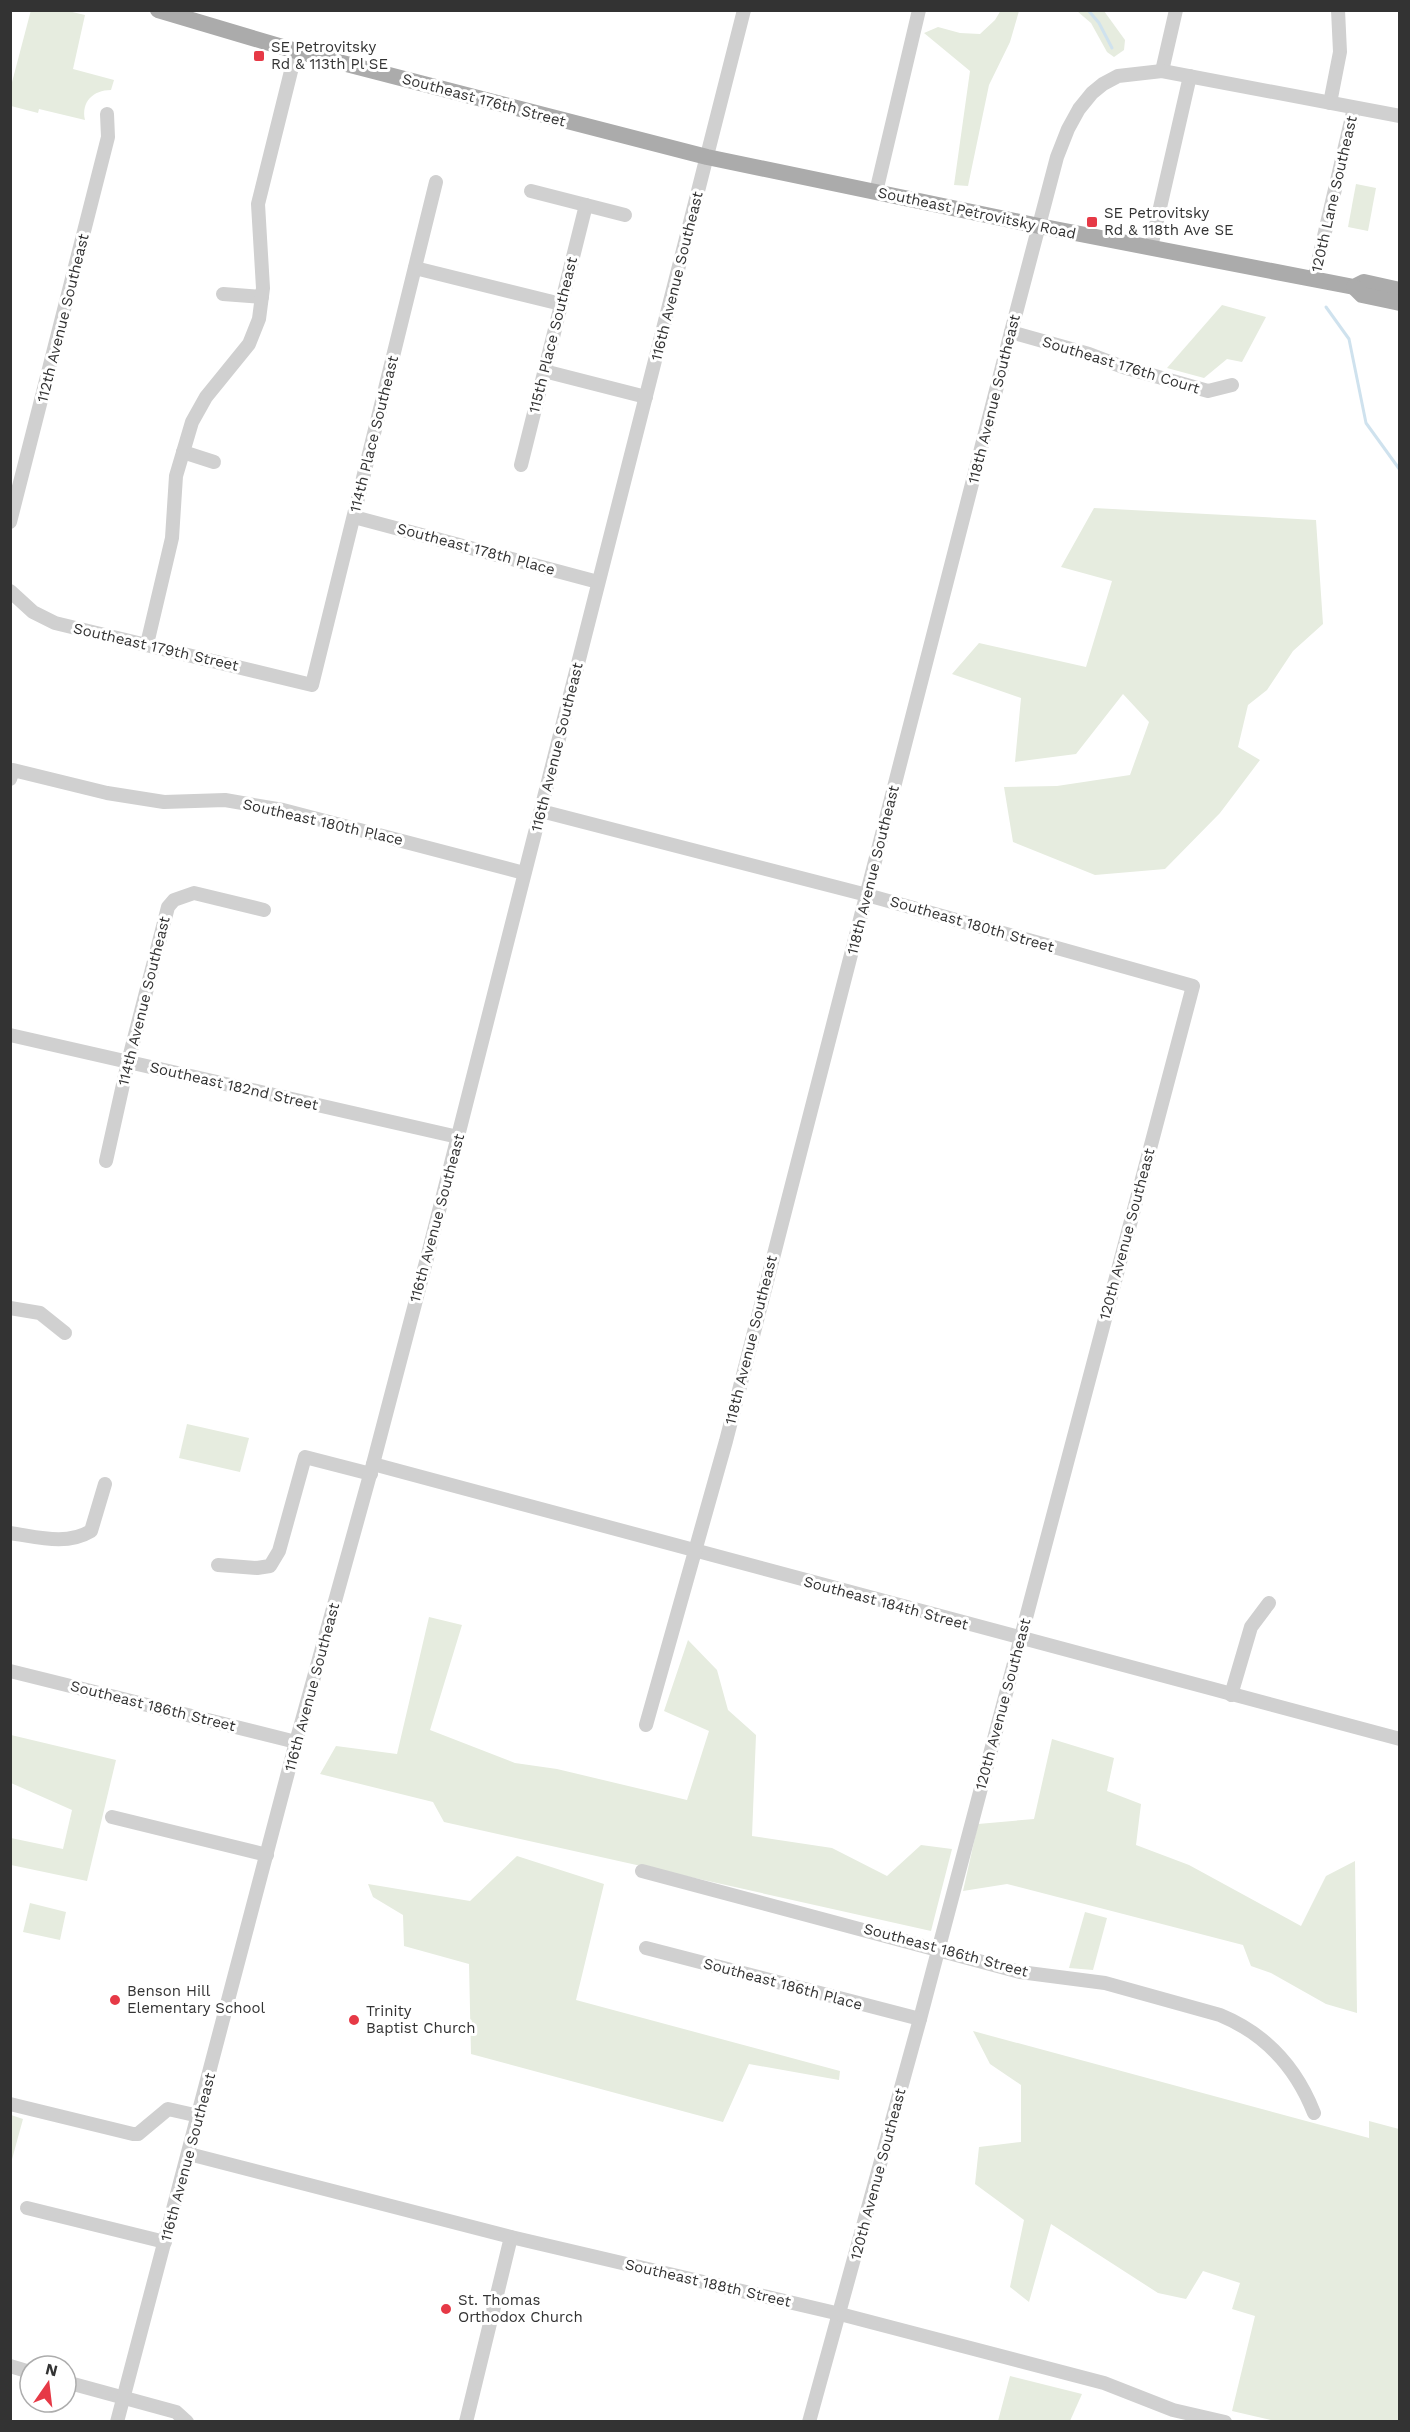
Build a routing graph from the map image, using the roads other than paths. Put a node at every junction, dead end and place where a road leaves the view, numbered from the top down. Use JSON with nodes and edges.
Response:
{"nodes":[{"id":1,"x":158,"y":10,"type":"edge"},
{"id":2,"x":744,"y":10,"type":"edge"},
{"id":3,"x":919,"y":10,"type":"edge"},
{"id":4,"x":1176,"y":10,"type":"edge"},
{"id":5,"x":1338,"y":10,"type":"edge"},
{"id":6,"x":296,"y":51,"type":"junction"},
{"id":7,"x":1162,"y":71,"type":"junction"},
{"id":8,"x":1190,"y":76,"type":"junction"},
{"id":9,"x":1330,"y":104,"type":"junction"},
{"id":10,"x":1354,"y":108,"type":"junction"},
{"id":11,"x":107,"y":114,"type":"dead end"},
{"id":12,"x":1400,"y":117,"type":"edge"},
{"id":13,"x":707,"y":157,"type":"junction"},
{"id":14,"x":436,"y":182,"type":"dead end"},
{"id":15,"x":531,"y":191,"type":"dead end"},
{"id":16,"x":876,"y":192,"type":"junction"},
{"id":17,"x":586,"y":205,"type":"junction"},
{"id":18,"x":625,"y":215,"type":"dead end"},
{"id":19,"x":1039,"y":226,"type":"junction"},
{"id":20,"x":1151,"y":247,"type":"junction"},
{"id":21,"x":415,"y":268,"type":"junction"},
{"id":22,"x":1314,"y":279,"type":"junction"},
{"id":23,"x":1354,"y":287,"type":"junction"},
{"id":24,"x":1400,"y":290,"type":"edge"},
{"id":25,"x":223,"y":294,"type":"dead end"},
{"id":26,"x":262,"y":297,"type":"junction"},
{"id":27,"x":1400,"y":303,"type":"edge"},
{"id":28,"x":561,"y":304,"type":"junction"},
{"id":29,"x":1011,"y":332,"type":"junction"},
{"id":30,"x":544,"y":371,"type":"junction"},
{"id":31,"x":1232,"y":385,"type":"dead end"},
{"id":32,"x":646,"y":397,"type":"junction"},
{"id":33,"x":183,"y":452,"type":"junction"},
{"id":34,"x":214,"y":462,"type":"dead end"},
{"id":35,"x":521,"y":465,"type":"dead end"},
{"id":36,"x":354,"y":517,"type":"junction"},
{"id":37,"x":10,"y":522,"type":"edge"},
{"id":38,"x":598,"y":582,"type":"junction"},
{"id":39,"x":10,"y":591,"type":"edge"},
{"id":40,"x":147,"y":644,"type":"junction"},
{"id":41,"x":312,"y":685,"type":"joint"},
{"id":42,"x":12,"y":774,"type":"edge"},
{"id":43,"x":541,"y":811,"type":"junction"},
{"id":44,"x":524,"y":873,"type":"junction"},
{"id":45,"x":867,"y":895,"type":"junction"},
{"id":46,"x":264,"y":910,"type":"dead end"},
{"id":47,"x":1193,"y":986,"type":"joint"},
{"id":48,"x":10,"y":1035,"type":"edge"},
{"id":49,"x":128,"y":1062,"type":"junction"},
{"id":50,"x":459,"y":1137,"type":"junction"},
{"id":51,"x":106,"y":1161,"type":"dead end"},
{"id":52,"x":10,"y":1308,"type":"edge"},
{"id":53,"x":65,"y":1333,"type":"dead end"},
{"id":54,"x":372,"y":1469,"type":"junction"},
{"id":55,"x":105,"y":1484,"type":"dead end"},
{"id":56,"x":10,"y":1533,"type":"edge"},
{"id":57,"x":695,"y":1551,"type":"junction"},
{"id":58,"x":218,"y":1565,"type":"dead end"},
{"id":59,"x":1269,"y":1603,"type":"dead end"},
{"id":60,"x":1020,"y":1639,"type":"junction"},
{"id":61,"x":10,"y":1671,"type":"edge"},
{"id":62,"x":1231,"y":1695,"type":"junction"},
{"id":63,"x":646,"y":1725,"type":"dead end"},
{"id":64,"x":1400,"y":1739,"type":"edge"},
{"id":65,"x":296,"y":1742,"type":"junction"},
{"id":66,"x":111,"y":1817,"type":"dead end"},
{"id":67,"x":267,"y":1854,"type":"junction"},
{"id":68,"x":642,"y":1870,"type":"dead end"},
{"id":69,"x":646,"y":1948,"type":"dead end"},
{"id":70,"x":938,"y":1948,"type":"junction"},
{"id":71,"x":920,"y":2019,"type":"junction"},
{"id":72,"x":10,"y":2104,"type":"edge"},
{"id":73,"x":1314,"y":2113,"type":"dead end"},
{"id":74,"x":199,"y":2116,"type":"junction"},
{"id":75,"x":189,"y":2154,"type":"junction"},
{"id":76,"x":27,"y":2208,"type":"dead end"},
{"id":77,"x":511,"y":2237,"type":"junction"},
{"id":78,"x":165,"y":2242,"type":"junction"},
{"id":79,"x":840,"y":2314,"type":"junction"},
{"id":80,"x":78,"y":2385,"type":"edge"},
{"id":81,"x":124,"y":2398,"type":"junction"},
{"id":82,"x":117,"y":2421,"type":"edge"},
{"id":83,"x":187,"y":2421,"type":"edge"},
{"id":84,"x":466,"y":2421,"type":"edge"},
{"id":85,"x":809,"y":2421,"type":"edge"},
{"id":86,"x":1225,"y":2421,"type":"edge"}],
"edges":[{"from":1,"to":6,"type":"main road","name":"Southeast 176th Street"},
{"from":2,"to":13,"type":"street","name":"116th Avenue Southeast"},
{"from":3,"to":16,"type":"street"},
{"from":4,"to":7,"type":"street"},
{"from":5,"to":9,"type":"street","name":"120th Lane Southeast"},
{"from":6,"to":13,"type":"main road","name":"Southeast 176th Street"},
{"from":6,"to":26,"type":"street"},
{"from":7,"to":8,"type":"street","name":"118th Avenue Southeast"},
{"from":7,"to":19,"type":"street","name":"118th Avenue Southeast"},
{"from":8,"to":9,"type":"street","name":"118th Avenue Southeast"},
{"from":8,"to":20,"type":"street"},
{"from":9,"to":10,"type":"street","name":"118th Avenue Southeast"},
{"from":10,"to":12,"type":"street","name":"118th Avenue Southeast"},
{"from":10,"to":22,"type":"street","name":"120th Lane Southeast"},
{"from":11,"to":37,"type":"street","name":"112th Avenue Southeast"},
{"from":13,"to":16,"type":"main road","name":"Southeast Petrovitsky Road"},
{"from":13,"to":32,"type":"street","name":"116th Avenue Southeast"},
{"from":14,"to":21,"type":"street","name":"114th Place Southeast"},
{"from":15,"to":17,"type":"street"},
{"from":16,"to":19,"type":"main road","name":"Southeast Petrovitsky Road"},
{"from":17,"to":18,"type":"street"},
{"from":17,"to":28,"type":"street","name":"115th Place Southeast"},
{"from":19,"to":20,"type":"main road","name":"Southeast Petrovitsky Road"},
{"from":19,"to":29,"type":"street","name":"118th Avenue Southeast"},
{"from":20,"to":22,"type":"main road","name":"Southeast Petrovitsky Road"},
{"from":21,"to":28,"type":"street"},
{"from":21,"to":36,"type":"street","name":"114th Place Southeast"},
{"from":22,"to":23,"type":"main road","name":"Southeast Petrovitsky Road"},
{"from":23,"to":24,"type":"main road","name":"Southeast Petrovitsky Road"},
{"from":23,"to":27,"type":"main road","name":"Southeast Petrovitsky Road"},
{"from":25,"to":26,"type":"street"},
{"from":26,"to":33,"type":"street"},
{"from":28,"to":30,"type":"street","name":"115th Place Southeast"},
{"from":29,"to":31,"type":"street","name":"Southeast 176th Court"},
{"from":29,"to":45,"type":"street","name":"118th Avenue Southeast"},
{"from":30,"to":32,"type":"street"},
{"from":30,"to":35,"type":"street","name":"115th Place Southeast"},
{"from":32,"to":38,"type":"street","name":"116th Avenue Southeast"},
{"from":33,"to":34,"type":"street"},
{"from":33,"to":40,"type":"street"},
{"from":36,"to":38,"type":"street","name":"Southeast 178th Place"},
{"from":36,"to":41,"type":"street","name":"114th Place Southeast"},
{"from":38,"to":43,"type":"street","name":"116th Avenue Southeast"},
{"from":39,"to":40,"type":"street","name":"Southeast 179th Street"},
{"from":40,"to":41,"type":"street","name":"Southeast 179th Street"},
{"from":42,"to":44,"type":"street","name":"Southeast 180th Place"},
{"from":43,"to":44,"type":"street","name":"116th Avenue Southeast"},
{"from":43,"to":45,"type":"street","name":"Southeast 180th Street"},
{"from":44,"to":50,"type":"street","name":"116th Avenue Southeast"},
{"from":45,"to":47,"type":"street","name":"Southeast 180th Street"},
{"from":45,"to":57,"type":"street","name":"118th Avenue Southeast"},
{"from":46,"to":49,"type":"street","name":"114th Avenue Southeast"},
{"from":47,"to":60,"type":"street","name":"120th Avenue Southeast"},
{"from":48,"to":49,"type":"street","name":"Southeast 182nd Street"},
{"from":49,"to":50,"type":"street","name":"Southeast 182nd Street"},
{"from":49,"to":51,"type":"street","name":"114th Avenue Southeast"},
{"from":50,"to":54,"type":"street","name":"116th Avenue Southeast"},
{"from":52,"to":53,"type":"street"},
{"from":54,"to":57,"type":"street","name":"Southeast 184th Street"},
{"from":54,"to":58,"type":"street","name":"Southeast 184th Street"},
{"from":54,"to":65,"type":"street","name":"116th Avenue Southeast"},
{"from":55,"to":56,"type":"street"},
{"from":57,"to":60,"type":"street","name":"Southeast 184th Street"},
{"from":57,"to":63,"type":"street","name":"118th Avenue Southeast"},
{"from":59,"to":62,"type":"street"},
{"from":60,"to":62,"type":"street","name":"Southeast 184th Street"},
{"from":60,"to":70,"type":"street","name":"120th Avenue Southeast"},
{"from":61,"to":65,"type":"street","name":"Southeast 186th Street"},
{"from":62,"to":64,"type":"street","name":"Southeast 184th Street"},
{"from":65,"to":67,"type":"street","name":"116th Avenue Southeast"},
{"from":66,"to":67,"type":"street"},
{"from":67,"to":74,"type":"street","name":"116th Avenue Southeast"},
{"from":68,"to":70,"type":"street","name":"Southeast 186th Street"},
{"from":69,"to":71,"type":"street","name":"Southeast 186th Place"},
{"from":70,"to":71,"type":"street","name":"120th Avenue Southeast"},
{"from":70,"to":73,"type":"street","name":"Southeast 186th Street"},
{"from":71,"to":79,"type":"street","name":"120th Avenue Southeast"},
{"from":72,"to":74,"type":"street"},
{"from":74,"to":75,"type":"street","name":"116th Avenue Southeast"},
{"from":75,"to":77,"type":"street","name":"Southeast 188th Street"},
{"from":75,"to":78,"type":"street","name":"116th Avenue Southeast"},
{"from":76,"to":78,"type":"street"},
{"from":77,"to":79,"type":"street","name":"Southeast 188th Street"},
{"from":77,"to":84,"type":"street"},
{"from":78,"to":81,"type":"street","name":"116th Avenue Southeast"},
{"from":79,"to":85,"type":"street","name":"120th Avenue Southeast"},
{"from":79,"to":86,"type":"street","name":"Southeast 188th Street"},
{"from":80,"to":81,"type":"street"},
{"from":81,"to":82,"type":"street","name":"116th Avenue Southeast"},
{"from":81,"to":83,"type":"street"}]}
